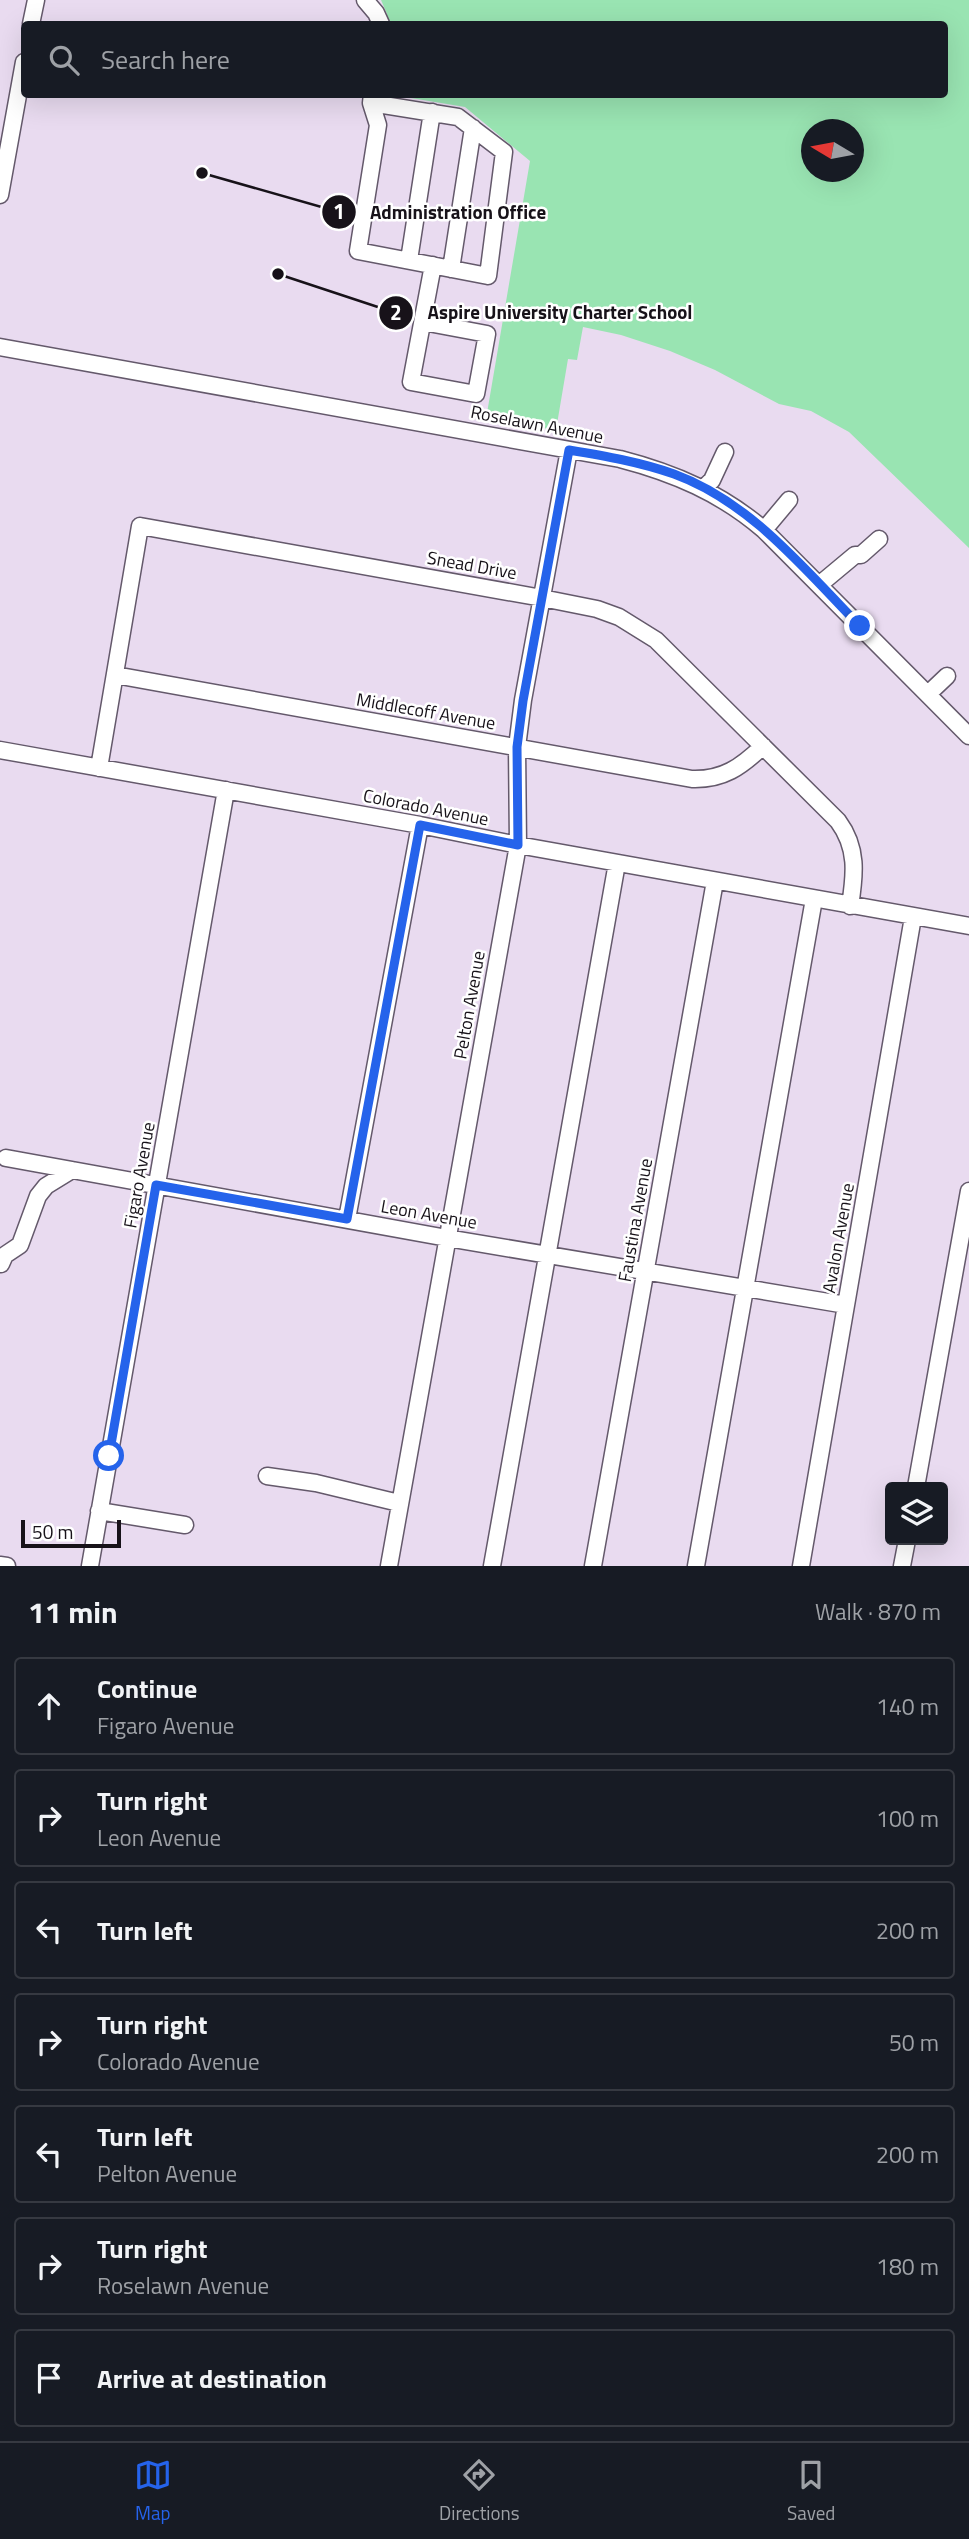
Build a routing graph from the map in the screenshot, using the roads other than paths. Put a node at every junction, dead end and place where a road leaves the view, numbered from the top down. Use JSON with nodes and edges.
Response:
{"nodes":[{"id":1,"x":36,"y":0,"type":"edge"},
{"id":2,"x":366,"y":1,"type":"edge"},
{"id":3,"x":32,"y":21,"type":"edge"},
{"id":4,"x":380,"y":21,"type":"edge"},
{"id":5,"x":21,"y":79,"type":"edge"},
{"id":6,"x":372,"y":99,"type":"edge"},
{"id":7,"x":432,"y":112,"type":"junction"},
{"id":8,"x":473,"y":128,"type":"junction"},
{"id":9,"x":0,"y":195,"type":"edge"},
{"id":10,"x":409,"y":260,"type":"junction"},
{"id":11,"x":433,"y":265,"type":"junction"},
{"id":12,"x":451,"y":269,"type":"junction"},
{"id":13,"x":422,"y":323,"type":"junction"},
{"id":14,"x":0,"y":347,"type":"edge"},
{"id":15,"x":569,"y":450,"type":"junction"},
{"id":16,"x":725,"y":452,"type":"dead end"},
{"id":17,"x":704,"y":488,"type":"junction"},
{"id":18,"x":789,"y":500,"type":"dead end"},
{"id":19,"x":764,"y":530,"type":"junction"},
{"id":20,"x":879,"y":539,"type":"dead end"},
{"id":21,"x":819,"y":585,"type":"junction"},
{"id":22,"x":542,"y":598,"type":"junction"},
{"id":23,"x":115,"y":675,"type":"junction"},
{"id":24,"x":947,"y":676,"type":"dead end"},
{"id":25,"x":928,"y":694,"type":"junction"},
{"id":26,"x":969,"y":736,"type":"edge"},
{"id":27,"x":762,"y":746,"type":"junction"},
{"id":28,"x":517,"y":747,"type":"junction"},
{"id":29,"x":0,"y":750,"type":"edge"},
{"id":30,"x":99,"y":768,"type":"junction"},
{"id":31,"x":226,"y":790,"type":"junction"},
{"id":32,"x":420,"y":825,"type":"junction"},
{"id":33,"x":518,"y":845,"type":"junction"},
{"id":34,"x":617,"y":863,"type":"junction"},
{"id":35,"x":715,"y":881,"type":"junction"},
{"id":36,"x":814,"y":900,"type":"junction"},
{"id":37,"x":850,"y":906,"type":"junction"},
{"id":38,"x":913,"y":918,"type":"junction"},
{"id":39,"x":969,"y":926,"type":"edge"},
{"id":40,"x":6,"y":1158,"type":"dead end"},
{"id":41,"x":72,"y":1170,"type":"junction"},
{"id":42,"x":156,"y":1185,"type":"junction"},
{"id":43,"x":969,"y":1191,"type":"edge"},
{"id":44,"x":347,"y":1219,"type":"junction"},
{"id":45,"x":447,"y":1238,"type":"junction"},
{"id":46,"x":547,"y":1254,"type":"junction"},
{"id":47,"x":1,"y":1264,"type":"edge"},
{"id":48,"x":645,"y":1271,"type":"junction"},
{"id":49,"x":745,"y":1288,"type":"junction"},
{"id":50,"x":846,"y":1305,"type":"junction"},
{"id":51,"x":267,"y":1476,"type":"dead end"},
{"id":52,"x":917,"y":1482,"type":"edge"},
{"id":53,"x":399,"y":1503,"type":"junction"},
{"id":54,"x":99,"y":1511,"type":"junction"},
{"id":55,"x":185,"y":1525,"type":"dead end"},
{"id":56,"x":906,"y":1545,"type":"edge"},
{"id":57,"x":0,"y":1565,"type":"edge"},
{"id":58,"x":7,"y":1566,"type":"edge"},
{"id":59,"x":90,"y":1566,"type":"edge"},
{"id":60,"x":389,"y":1566,"type":"edge"},
{"id":61,"x":492,"y":1566,"type":"edge"},
{"id":62,"x":593,"y":1566,"type":"edge"},
{"id":63,"x":696,"y":1566,"type":"edge"},
{"id":64,"x":801,"y":1566,"type":"edge"},
{"id":65,"x":902,"y":1566,"type":"edge"}],
"edges":[{"from":1,"to":3,"type":"street"},
{"from":2,"to":4,"type":"street"},
{"from":5,"to":9,"type":"street"},
{"from":6,"to":7,"type":"street"},
{"from":6,"to":10,"type":"street"},
{"from":7,"to":8,"type":"street"},
{"from":7,"to":10,"type":"street"},
{"from":8,"to":12,"type":"street"},
{"from":8,"to":12,"type":"street"},
{"from":10,"to":11,"type":"street"},
{"from":11,"to":12,"type":"street"},
{"from":11,"to":13,"type":"street"},
{"from":13,"to":13,"type":"street"},
{"from":14,"to":15,"type":"street","name":"Roselawn Avenue"},
{"from":15,"to":17,"type":"street","name":"Roselawn Avenue"},
{"from":15,"to":22,"type":"street","name":"Pelton Avenue"},
{"from":16,"to":17,"type":"street"},
{"from":17,"to":19,"type":"street","name":"Roselawn Avenue"},
{"from":18,"to":19,"type":"street"},
{"from":19,"to":21,"type":"street","name":"Roselawn Avenue"},
{"from":20,"to":21,"type":"street"},
{"from":21,"to":25,"type":"street","name":"Roselawn Avenue"},
{"from":22,"to":23,"type":"street","name":"Snead Drive"},
{"from":22,"to":27,"type":"street","name":"Snead Drive"},
{"from":22,"to":28,"type":"street","name":"Pelton Avenue"},
{"from":23,"to":28,"type":"street","name":"Middlecoff Avenue"},
{"from":23,"to":30,"type":"street"},
{"from":24,"to":25,"type":"street"},
{"from":25,"to":26,"type":"street","name":"Roselawn Avenue"},
{"from":27,"to":28,"type":"street","name":"Middlecoff Avenue"},
{"from":27,"to":37,"type":"street","name":"Snead Drive"},
{"from":28,"to":33,"type":"street","name":"Pelton Avenue"},
{"from":29,"to":30,"type":"street","name":"Colorado Avenue"},
{"from":30,"to":31,"type":"street","name":"Colorado Avenue"},
{"from":31,"to":32,"type":"street","name":"Colorado Avenue"},
{"from":31,"to":42,"type":"street","name":"Figaro Avenue"},
{"from":32,"to":33,"type":"street","name":"Colorado Avenue"},
{"from":32,"to":44,"type":"street"},
{"from":33,"to":34,"type":"street","name":"Colorado Avenue"},
{"from":33,"to":45,"type":"street","name":"Pelton Avenue"},
{"from":34,"to":35,"type":"street","name":"Colorado Avenue"},
{"from":34,"to":46,"type":"street"},
{"from":35,"to":36,"type":"street","name":"Colorado Avenue"},
{"from":35,"to":48,"type":"street","name":"Faustina Avenue"},
{"from":36,"to":37,"type":"street","name":"Colorado Avenue"},
{"from":36,"to":49,"type":"street"},
{"from":37,"to":38,"type":"street","name":"Colorado Avenue"},
{"from":38,"to":39,"type":"street","name":"Colorado Avenue"},
{"from":38,"to":50,"type":"street","name":"Avalon Avenue"},
{"from":40,"to":41,"type":"street","name":"Leon Avenue"},
{"from":41,"to":42,"type":"street","name":"Leon Avenue"},
{"from":41,"to":47,"type":"street"},
{"from":42,"to":44,"type":"street","name":"Leon Avenue"},
{"from":42,"to":54,"type":"street","name":"Figaro Avenue"},
{"from":43,"to":52,"type":"street"},
{"from":44,"to":45,"type":"street","name":"Leon Avenue"},
{"from":45,"to":46,"type":"street","name":"Leon Avenue"},
{"from":45,"to":53,"type":"street","name":"Pelton Avenue"},
{"from":46,"to":48,"type":"street","name":"Leon Avenue"},
{"from":46,"to":61,"type":"street"},
{"from":48,"to":49,"type":"street","name":"Leon Avenue"},
{"from":48,"to":62,"type":"street","name":"Faustina Avenue"},
{"from":49,"to":50,"type":"street","name":"Leon Avenue"},
{"from":49,"to":63,"type":"street"},
{"from":50,"to":64,"type":"street","name":"Avalon Avenue"},
{"from":51,"to":53,"type":"street"},
{"from":53,"to":60,"type":"street","name":"Pelton Avenue"},
{"from":54,"to":55,"type":"street"},
{"from":54,"to":59,"type":"street","name":"Figaro Avenue"},
{"from":56,"to":65,"type":"street"},
{"from":57,"to":58,"type":"street"}]}
